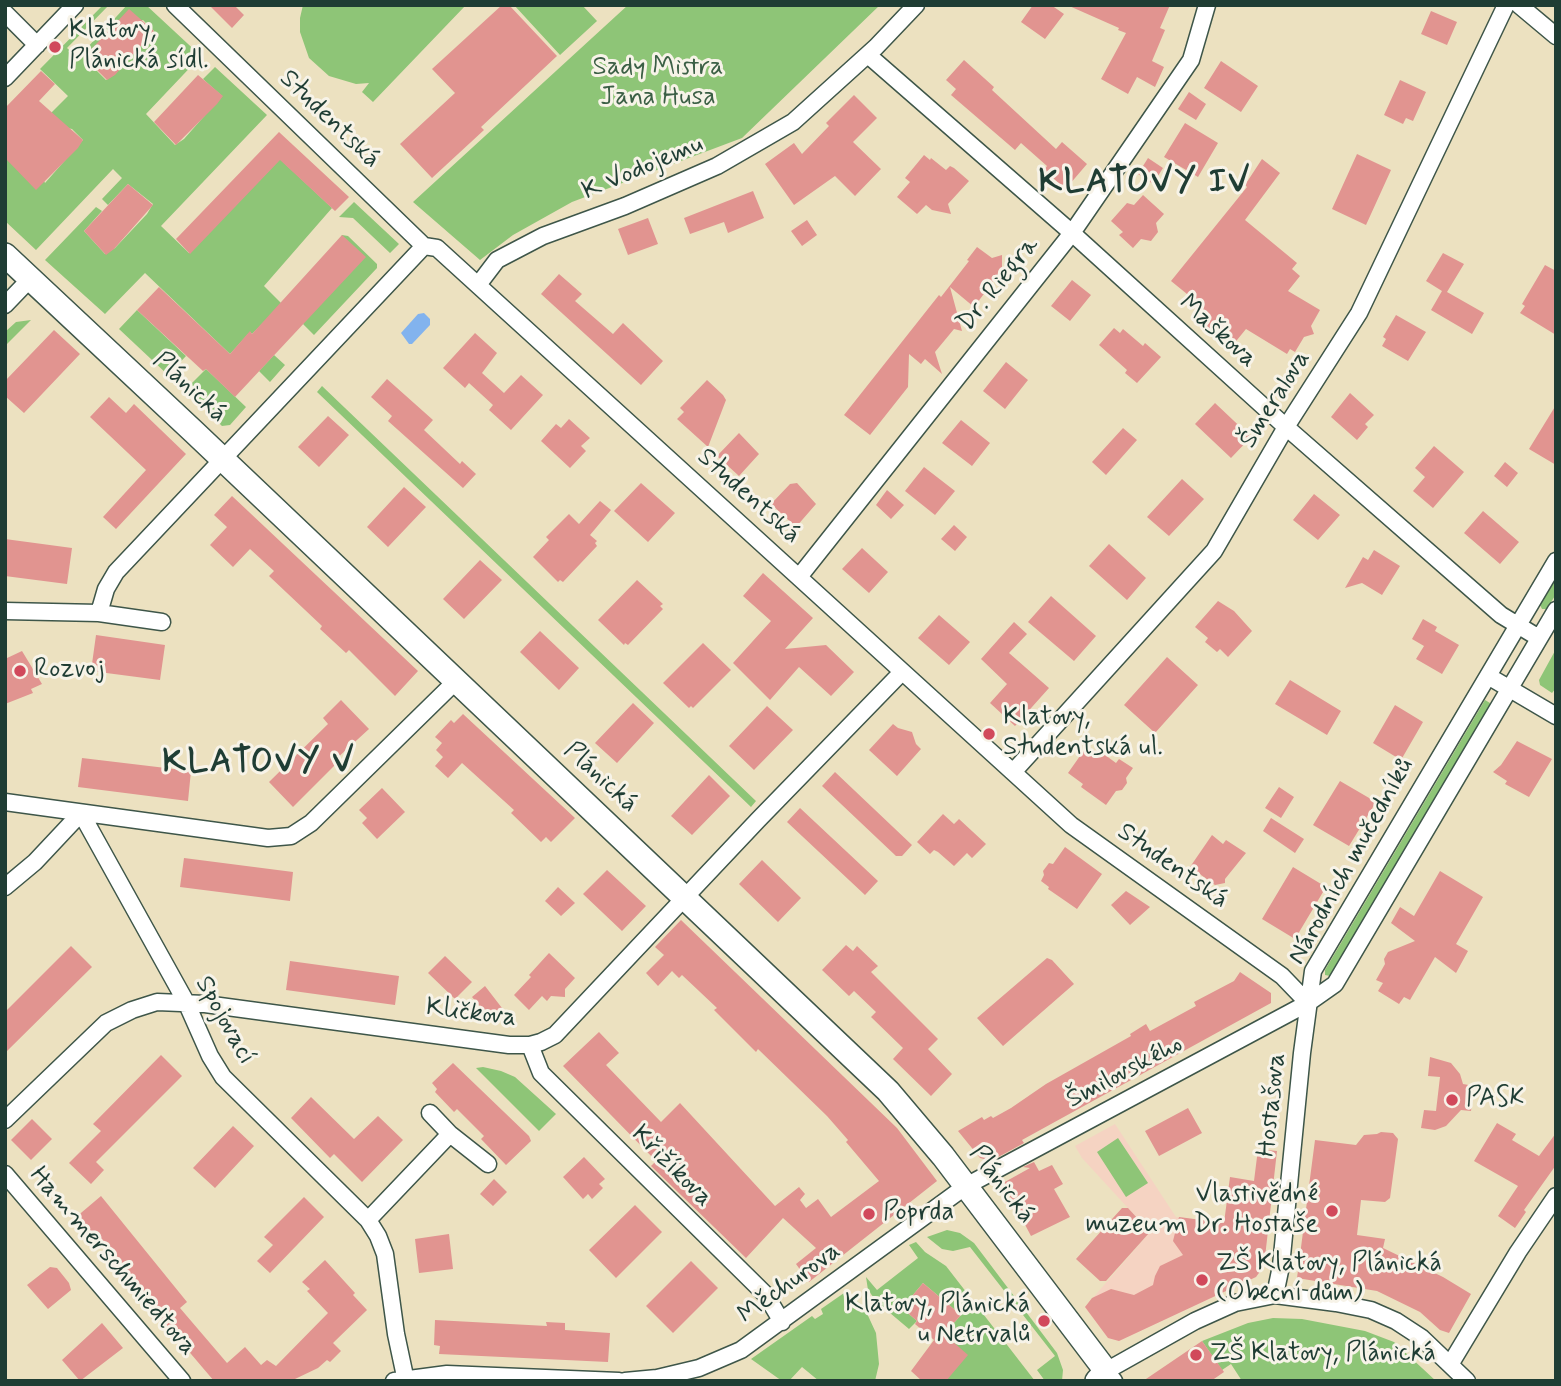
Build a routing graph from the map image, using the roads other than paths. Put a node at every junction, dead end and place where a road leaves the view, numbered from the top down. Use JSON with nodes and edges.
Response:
{"nodes":[{"id":1,"x":75,"y":5,"type":"edge"},
{"id":2,"x":176,"y":5,"type":"edge"},
{"id":3,"x":916,"y":5,"type":"edge"},
{"id":4,"x":1207,"y":5,"type":"edge"},
{"id":5,"x":1506,"y":5,"type":"edge"},
{"id":6,"x":1519,"y":5,"type":"edge"},
{"id":7,"x":5,"y":13,"type":"edge"},
{"id":8,"x":1556,"y":36,"type":"edge"},
{"id":9,"x":37,"y":45,"type":"junction"},
{"id":10,"x":869,"y":55,"type":"junction"},
{"id":11,"x":5,"y":78,"type":"edge"},
{"id":12,"x":1072,"y":233,"type":"junction"},
{"id":13,"x":424,"y":246,"type":"junction"},
{"id":14,"x":5,"y":255,"type":"edge"},
{"id":15,"x":30,"y":279,"type":"junction"},
{"id":16,"x":478,"y":285,"type":"junction"},
{"id":17,"x":5,"y":305,"type":"edge"},
{"id":18,"x":1286,"y":428,"type":"junction"},
{"id":19,"x":222,"y":459,"type":"junction"},
{"id":20,"x":1556,"y":561,"type":"edge"},
{"id":21,"x":799,"y":576,"type":"junction"},
{"id":22,"x":1556,"y":610,"type":"edge"},
{"id":23,"x":5,"y":611,"type":"edge"},
{"id":24,"x":99,"y":613,"type":"junction"},
{"id":25,"x":162,"y":622,"type":"dead end"},
{"id":26,"x":1518,"y":625,"type":"junction"},
{"id":27,"x":1539,"y":638,"type":"junction"},
{"id":28,"x":902,"y":672,"type":"junction"},
{"id":29,"x":1488,"y":676,"type":"junction"},
{"id":30,"x":456,"y":681,"type":"junction"},
{"id":31,"x":1509,"y":688,"type":"junction"},
{"id":32,"x":1556,"y":716,"type":"edge"},
{"id":33,"x":1014,"y":771,"type":"junction"},
{"id":34,"x":5,"y":802,"type":"edge"},
{"id":35,"x":81,"y":813,"type":"junction"},
{"id":36,"x":5,"y":887,"type":"edge"},
{"id":37,"x":685,"y":897,"type":"junction"},
{"id":38,"x":186,"y":1002,"type":"junction"},
{"id":39,"x":1308,"y":1003,"type":"junction"},
{"id":40,"x":530,"y":1045,"type":"junction"},
{"id":41,"x":430,"y":1113,"type":"dead end"},
{"id":42,"x":5,"y":1120,"type":"edge"},
{"id":43,"x":450,"y":1134,"type":"junction"},
{"id":44,"x":488,"y":1164,"type":"dead end"},
{"id":45,"x":5,"y":1174,"type":"edge"},
{"id":46,"x":965,"y":1186,"type":"junction"},
{"id":47,"x":1556,"y":1196,"type":"edge"},
{"id":48,"x":368,"y":1220,"type":"junction"},
{"id":49,"x":1275,"y":1295,"type":"junction"},
{"id":50,"x":782,"y":1322,"type":"junction"},
{"id":51,"x":1451,"y":1363,"type":"junction"},
{"id":52,"x":1106,"y":1377,"type":"edge"},
{"id":53,"x":402,"y":1380,"type":"edge"},
{"id":54,"x":182,"y":1381,"type":"edge"},
{"id":55,"x":619,"y":1381,"type":"edge"},
{"id":56,"x":625,"y":1381,"type":"edge"},
{"id":57,"x":1467,"y":1381,"type":"edge"}],
"edges":[{"from":1,"to":9,"type":"street"},
{"from":2,"to":13,"type":"street","name":"Studentská"},
{"from":3,"to":10,"type":"street","name":"K Vodojemu"},
{"from":4,"to":12,"type":"street","name":"Dr. Riegra"},
{"from":5,"to":18,"type":"street","name":"Šmeralova"},
{"from":6,"to":8,"type":"street"},
{"from":7,"to":9,"type":"street"},
{"from":9,"to":11,"type":"street"},
{"from":10,"to":12,"type":"street","name":"Maškova"},
{"from":10,"to":16,"type":"street","name":"K Vodojemu"},
{"from":12,"to":18,"type":"street","name":"Maškova"},
{"from":12,"to":21,"type":"street","name":"Dr. Riegra"},
{"from":13,"to":16,"type":"street","name":"Studentská"},
{"from":13,"to":19,"type":"street"},
{"from":14,"to":15,"type":"main road","name":"Plánická"},
{"from":15,"to":17,"type":"street"},
{"from":15,"to":19,"type":"main road","name":"Plánická"},
{"from":16,"to":21,"type":"street","name":"Studentská"},
{"from":18,"to":26,"type":"street","name":"Maškova"},
{"from":18,"to":33,"type":"street","name":"Šmeralova"},
{"from":19,"to":24,"type":"street"},
{"from":19,"to":30,"type":"main road","name":"Plánická"},
{"from":20,"to":26,"type":"street","name":"Národních mučedníků"},
{"from":21,"to":28,"type":"street","name":"Studentská"},
{"from":22,"to":27,"type":"street","name":"Národních mučedníků"},
{"from":23,"to":24,"type":"street"},
{"from":24,"to":25,"type":"street"},
{"from":26,"to":27,"type":"street","name":"Maškova"},
{"from":26,"to":29,"type":"street","name":"Národních mučedníků"},
{"from":27,"to":31,"type":"street","name":"Národních mučedníků"},
{"from":28,"to":33,"type":"street","name":"Studentská"},
{"from":28,"to":37,"type":"street","name":"Kličkova"},
{"from":29,"to":31,"type":"street"},
{"from":29,"to":39,"type":"street","name":"Národních mučedníků"},
{"from":30,"to":35,"type":"street"},
{"from":30,"to":37,"type":"main road","name":"Plánická"},
{"from":31,"to":32,"type":"street"},
{"from":31,"to":39,"type":"street","name":"Národních mučedníků"},
{"from":33,"to":39,"type":"street","name":"Studentská"},
{"from":34,"to":35,"type":"street"},
{"from":35,"to":36,"type":"street"},
{"from":35,"to":38,"type":"street","name":"Spojovací"},
{"from":37,"to":40,"type":"street","name":"Kličkova"},
{"from":37,"to":46,"type":"main road","name":"Plánická"},
{"from":38,"to":40,"type":"street","name":"Kličkova"},
{"from":38,"to":42,"type":"street","name":"Kličkova"},
{"from":38,"to":48,"type":"street","name":"Spojovací"},
{"from":39,"to":46,"type":"street","name":"Šmilovského"},
{"from":39,"to":49,"type":"street","name":"Hostašova"},
{"from":40,"to":50,"type":"street","name":"Křižíkova"},
{"from":41,"to":43,"type":"street"},
{"from":43,"to":44,"type":"street"},
{"from":43,"to":48,"type":"street"},
{"from":45,"to":54,"type":"street","name":"Hammerschmiedtova"},
{"from":46,"to":50,"type":"street","name":"Měchurova"},
{"from":46,"to":52,"type":"main road","name":"Plánická"},
{"from":47,"to":51,"type":"street"},
{"from":48,"to":53,"type":"street","name":"Spojovací"},
{"from":49,"to":51,"type":"street"},
{"from":49,"to":52,"type":"street"},
{"from":50,"to":56,"type":"street","name":"Měchurova"},
{"from":51,"to":57,"type":"street"},
{"from":53,"to":55,"type":"street"}]}
